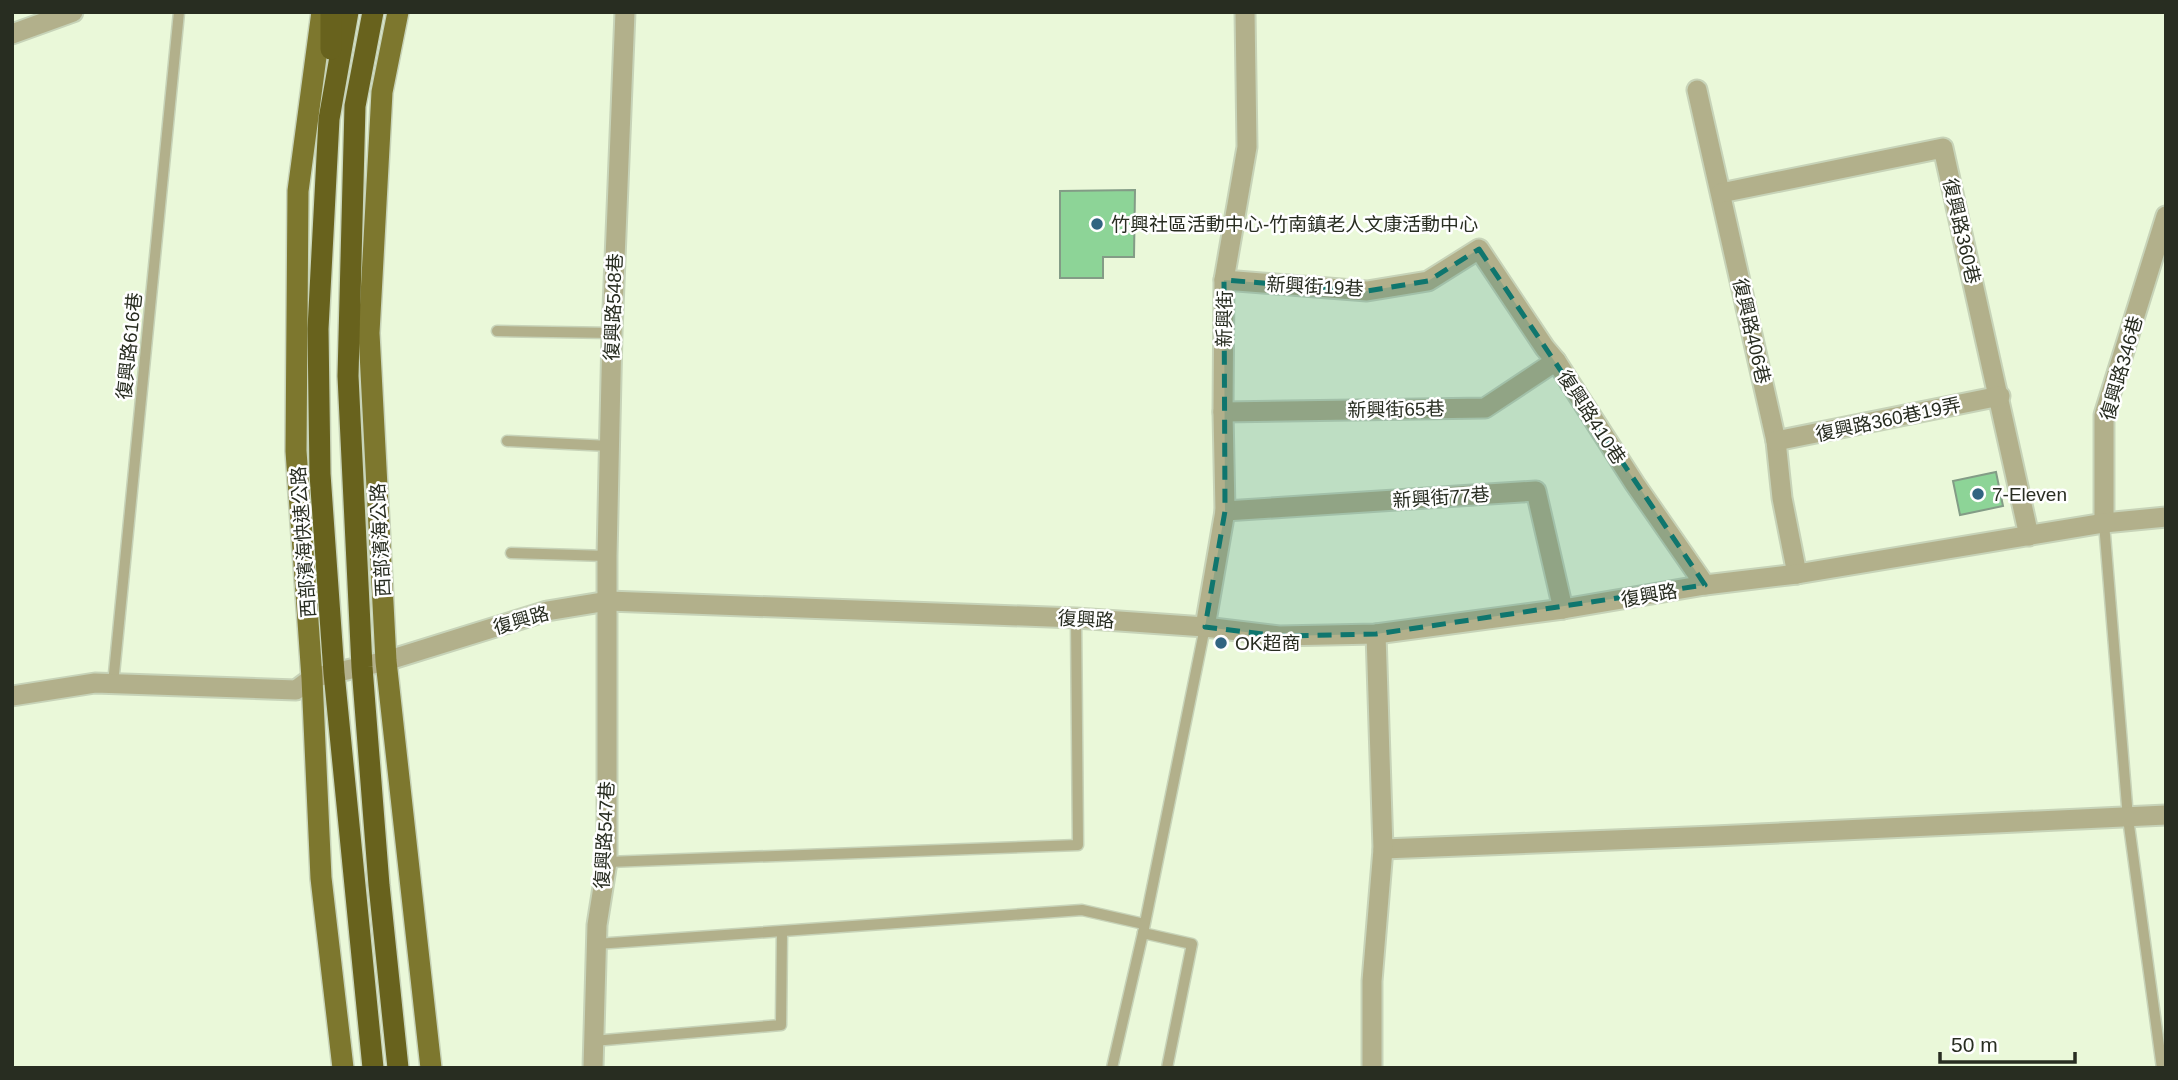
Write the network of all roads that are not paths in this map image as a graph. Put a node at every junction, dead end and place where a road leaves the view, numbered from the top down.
1 (73, 12) edge
2 (179, 12) edge
3 (322, 12) edge
4 (331, 12) edge
5 (348, 12) edge
6 (373, 12) edge
7 (385, 12) edge
8 (398, 12) edge
9 (625, 12) edge
10 (1245, 12) edge
11 (12, 34) edge
12 (1697, 90) dead end
13 (355, 106) junction
14 (329, 119) junction
15 (1721, 193) junction
16 (2166, 216) edge
17 (1479, 249) joint
18 (1224, 281) junction
19 (497, 331) dead end
20 (612, 333) junction
21 (1556, 361) junction
22 (2000, 396) junction
23 (1223, 412) junction
24 (507, 441) dead end
25 (1776, 441) junction
26 (610, 446) junction
27 (1225, 511) junction
28 (2166, 517) edge
29 (2104, 523) junction
30 (2029, 536) junction
31 (511, 553) dead end
32 (607, 556) junction
33 (1797, 574) junction
34 (1705, 585) junction
35 (608, 601) junction
36 (1563, 609) junction
37 (1076, 618) junction
38 (1205, 627) junction
39 (1376, 634) junction
40 (386, 662) junction
41 (362, 667) junction
42 (334, 673) junction
43 (312, 678) junction
44 (113, 684) junction
45 (12, 696) edge
46 (2166, 815) edge
47 (2129, 818) junction
48 (1382, 849) junction
49 (607, 862) junction
50 (1144, 929) junction
51 (782, 932) junction
52 (596, 944) junction
53 (593, 1041) junction
54 (342, 1068) edge
55 (373, 1068) edge
56 (398, 1068) edge
57 (431, 1068) edge
58 (593, 1068) edge
59 (1112, 1068) edge
60 (1167, 1068) edge
61 (1372, 1068) edge
62 (2162, 1068) edge

1 - 11 street
2 - 44 lane, 復興路616巷
3 - 43 main road
4 - 14 highway
5 - 14 highway, 西部濱海快速公路
6 - 13 highway
7 - 13 highway
8 - 40 main road, 西部濱海公路
9 - 20 street, 復興路548巷
10 - 18 street, 新興街
12 - 15 street, 復興路406巷
13 - 41 highway
14 - 42 highway, 西部濱海快速公路
15 - 22 street, 復興路360巷
15 - 25 street, 復興路406巷
16 - 29 street, 復興路346巷
17 - 18 street, 新興街19巷
17 - 21 street, 復興路410巷
18 - 23 street, 新興街
19 - 20 lane
20 - 26 street, 復興路548巷
21 - 23 street, 新興街65巷
21 - 34 street, 復興路410巷
22 - 25 street, 復興路360巷19弄
22 - 30 street, 復興路360巷
23 - 27 street, 新興街
24 - 26 lane
25 - 33 street, 復興路406巷
26 - 32 street, 復興路548巷
27 - 36 street, 新興街77巷
27 - 38 street, 新興街
28 - 29 street, 復興路
29 - 30 street, 復興路
29 - 47 lane
30 - 33 street, 復興路
31 - 32 lane
32 - 35 street, 復興路548巷
33 - 34 street, 復興路
34 - 36 street, 復興路
35 - 37 street, 復興路
35 - 40 street, 復興路
35 - 49 street, 復興路547巷
36 - 39 street, 復興路
37 - 38 street, 復興路
37 - 49 lane
38 - 39 street, 復興路
38 - 50 lane
39 - 48 street
40 - 41 street, 復興路
40 - 57 main road, 西部濱海公路
41 - 42 street, 復興路
41 - 56 highway
42 - 43 street, 復興路
42 - 55 highway, 西部濱海快速公路
43 - 44 street, 復興路
43 - 54 main road
44 - 45 street, 復興路
46 - 47 street
47 - 48 street
47 - 62 lane
48 - 61 street
49 - 52 street, 復興路547巷
50 - 51 lane
50 - 59 lane
50 - 60 lane
51 - 52 lane
51 - 53 lane
52 - 53 street, 復興路547巷
53 - 58 street, 復興路547巷

